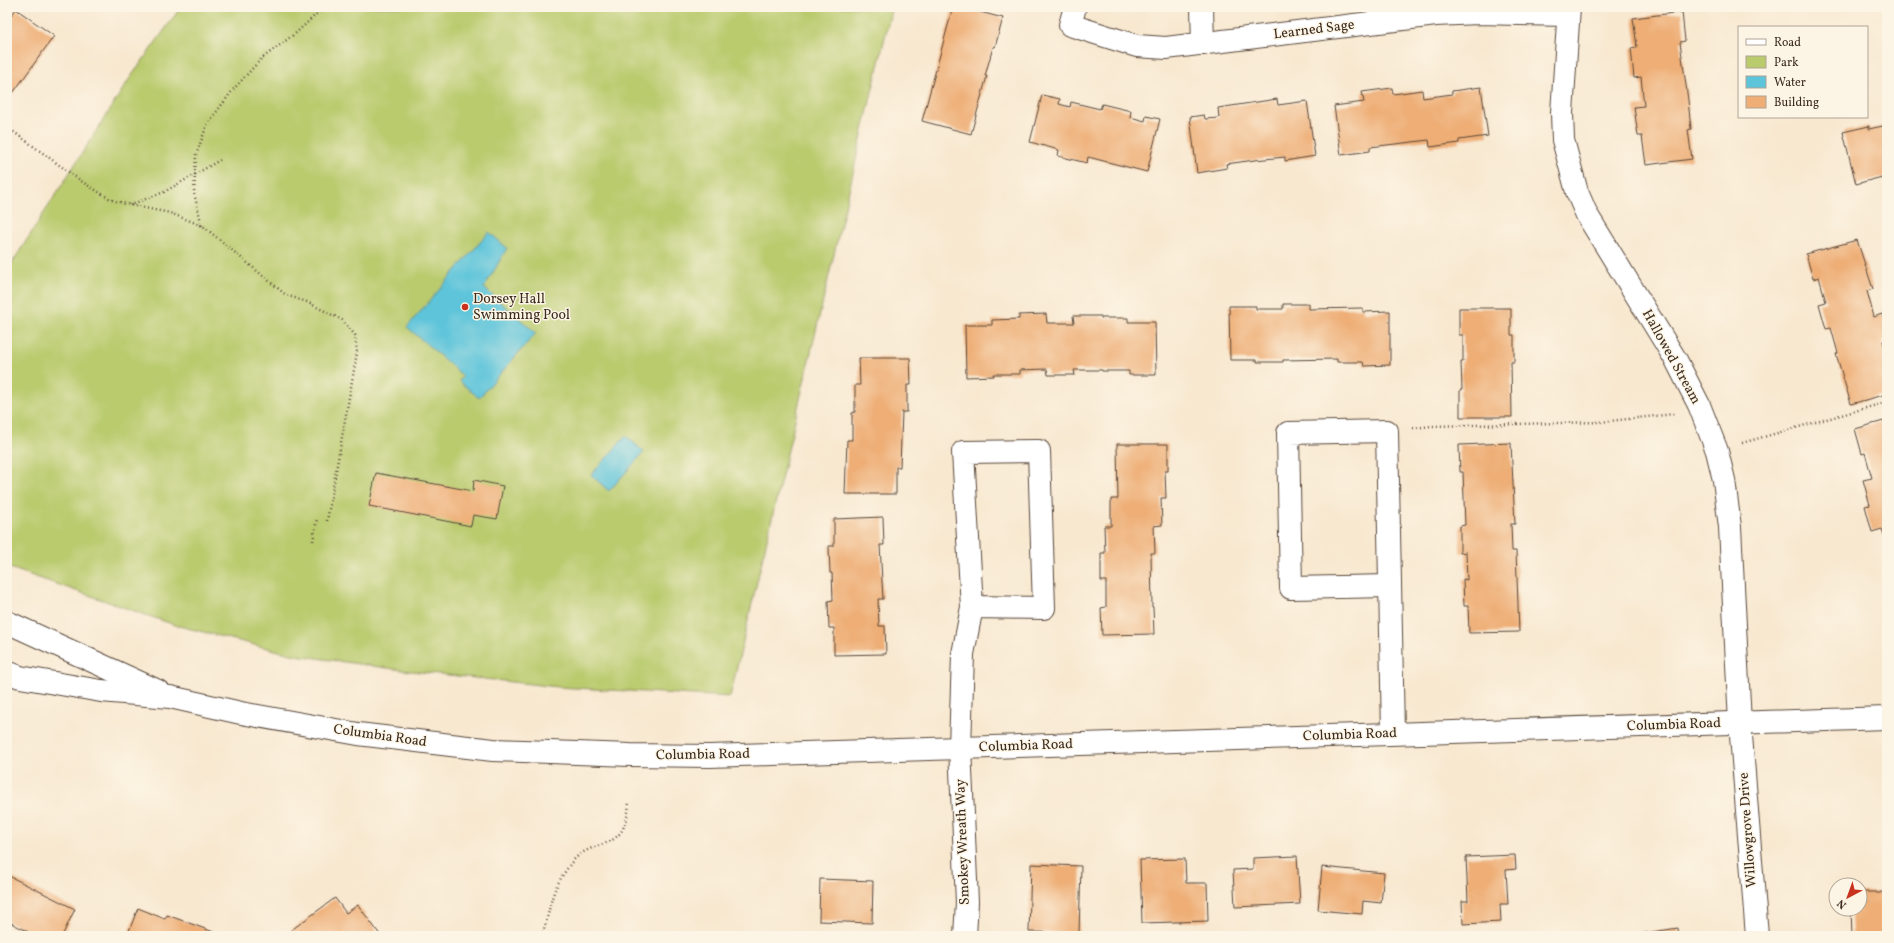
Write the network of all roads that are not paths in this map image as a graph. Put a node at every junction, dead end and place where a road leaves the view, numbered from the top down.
1 (1075, 7) edge
2 (1202, 7) edge
3 (1569, 11) edge
4 (1204, 44) junction
5 (1390, 586) junction
6 (972, 607) junction
7 (7, 622) edge
8 (11, 675) edge
9 (170, 697) junction
10 (1887, 718) edge
11 (1740, 723) junction
12 (1393, 733) junction
13 (960, 748) junction
14 (965, 936) edge
15 (1757, 936) edge

1 - 4 street, Learned Sage
2 - 4 street
3 - 4 street, Learned Sage
3 - 11 street, Hallowed Stream
5 - 5 street
5 - 12 street
6 - 6 street, Smokey Wreath Way
6 - 13 street, Smokey Wreath Way
7 - 9 street, Columbia Road
8 - 9 street, Columbia Road
9 - 13 street, Columbia Road
10 - 11 street, Columbia Road
11 - 12 street, Columbia Road
11 - 15 street, Willowgrove Drive
12 - 13 street, Columbia Road
13 - 14 street, Smokey Wreath Way

